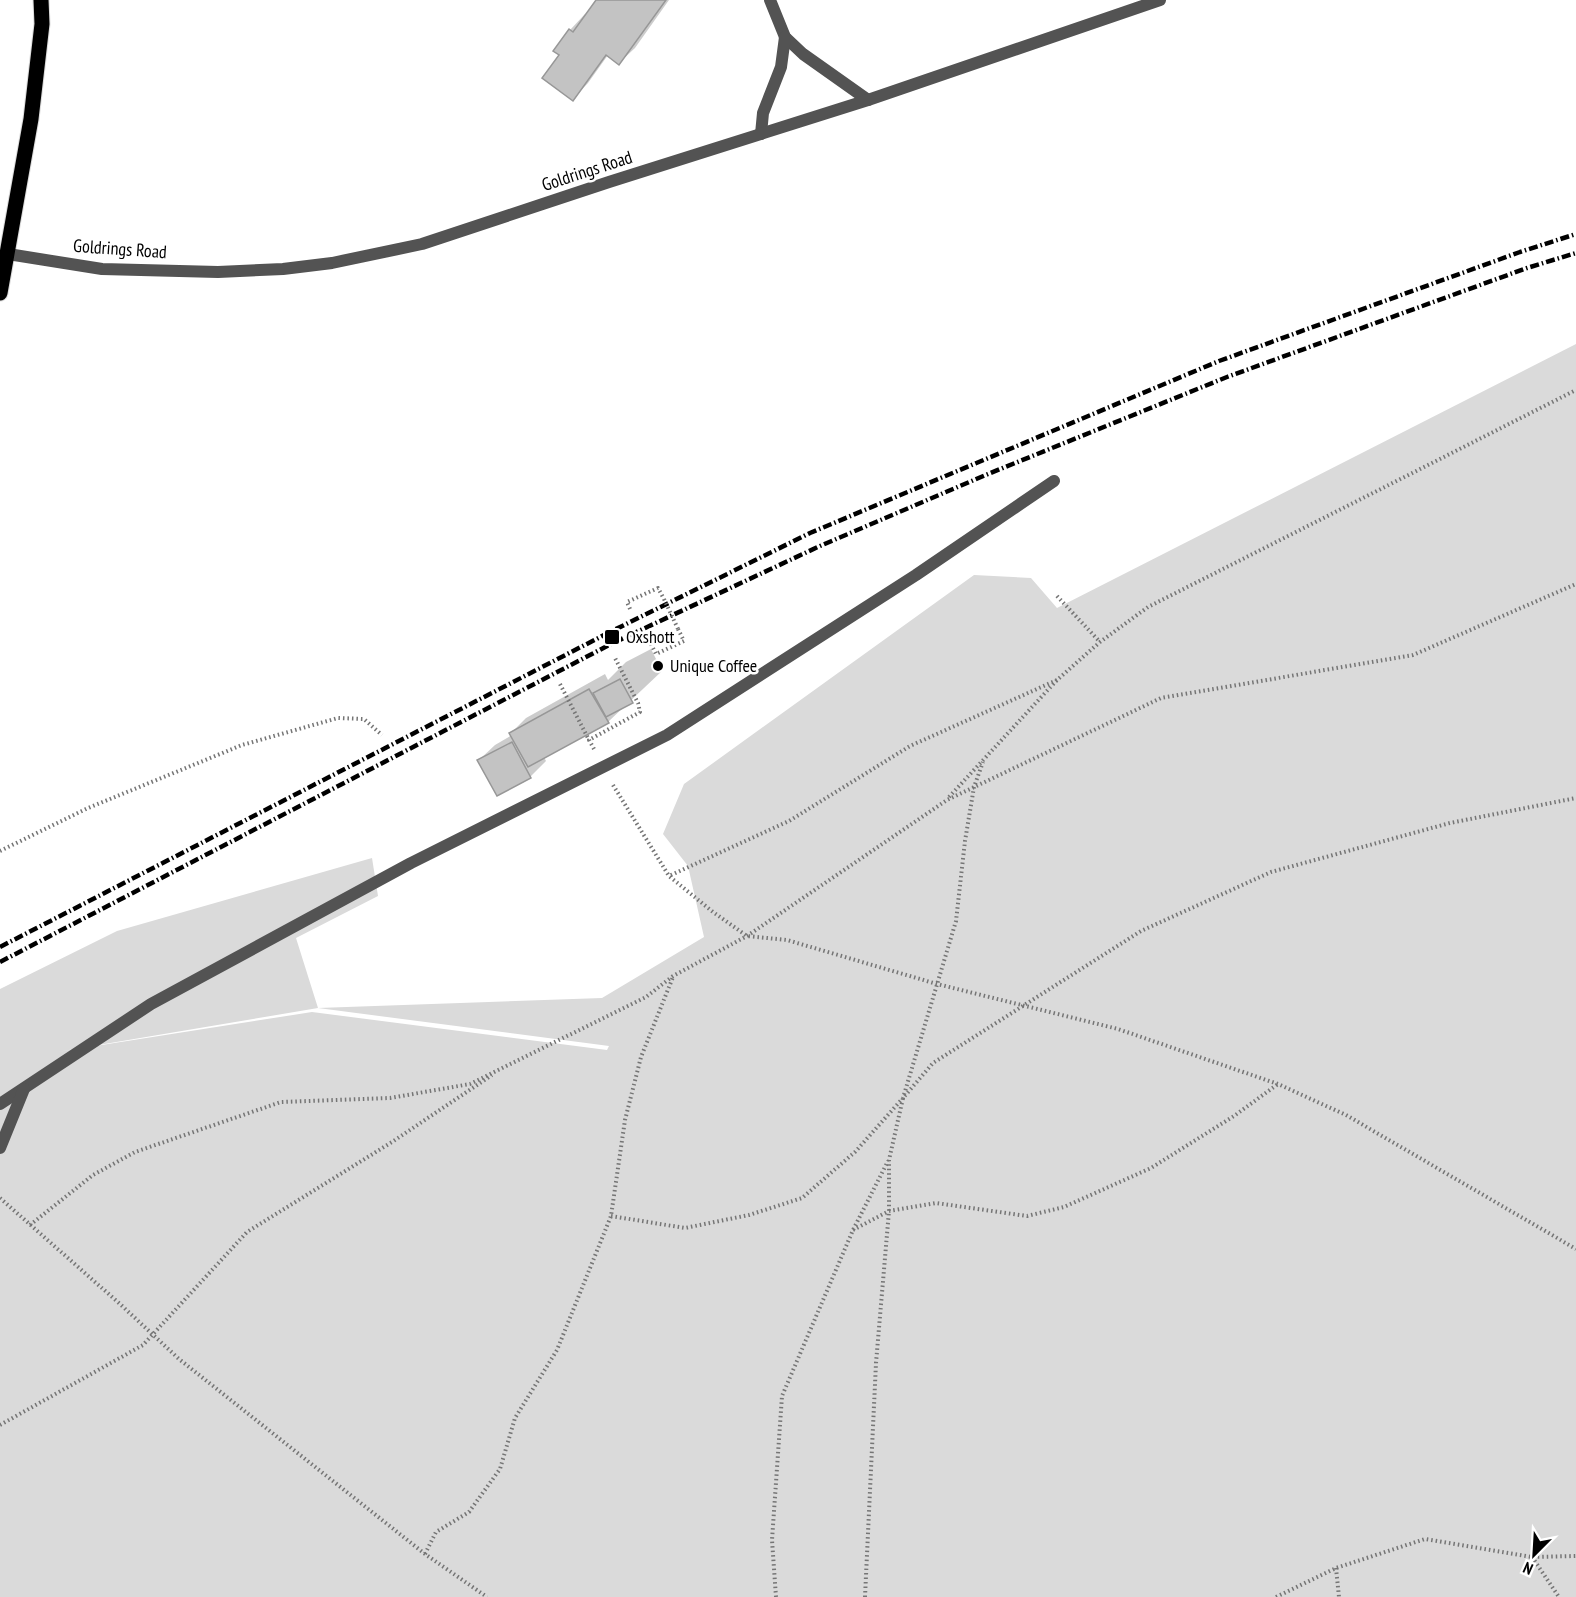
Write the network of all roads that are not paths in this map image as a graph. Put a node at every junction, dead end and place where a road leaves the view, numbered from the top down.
1 (41, 0) edge
2 (770, 0) edge
3 (1160, 0) edge
4 (785, 37) junction
5 (868, 100) junction
6 (761, 134) junction
7 (8, 254) junction
8 (0, 293) edge
9 (1054, 481) dead end
10 (24, 1089) junction
11 (0, 1104) edge
12 (0, 1148) edge

1 - 7 main road
2 - 4 street
3 - 5 street, Goldrings Road
4 - 5 street
4 - 6 street
5 - 6 street, Goldrings Road
6 - 7 street, Goldrings Road
7 - 8 main road
9 - 10 street
10 - 11 street
10 - 12 street

